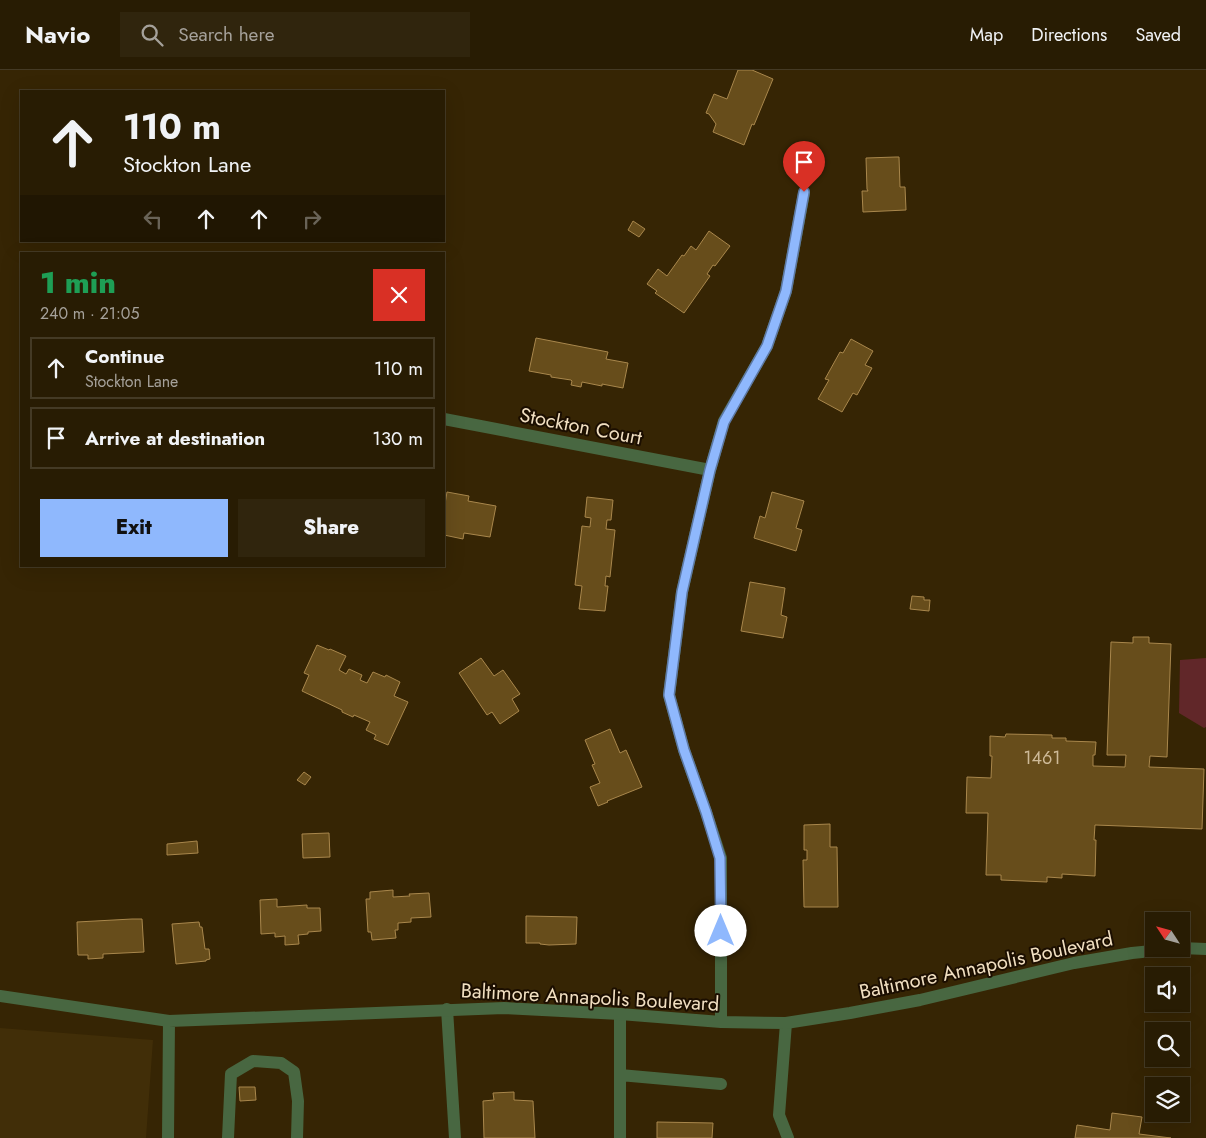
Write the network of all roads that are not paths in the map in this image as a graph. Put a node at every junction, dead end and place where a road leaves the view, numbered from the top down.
1 (804, 192) dead end
2 (445, 419) edge
3 (710, 470) junction
4 (1190, 948) edge
5 (1206, 949) edge
6 (1145, 952) edge
7 (0, 996) edge
8 (447, 1010) junction
9 (620, 1014) junction
10 (169, 1020) junction
11 (721, 1022) junction
12 (786, 1023) junction
13 (620, 1076) junction
14 (721, 1084) dead end
15 (168, 1138) edge
16 (228, 1138) edge
17 (297, 1138) edge
18 (455, 1138) edge
19 (620, 1138) edge
20 (788, 1138) edge

1 - 3 street
2 - 3 street, Stockton Court
3 - 11 street
4 - 5 street
6 - 12 street, Baltimore Annapolis Boulevard
7 - 10 street, Baltimore Annapolis Boulevard
8 - 9 street, Baltimore Annapolis Boulevard
8 - 10 street, Baltimore Annapolis Boulevard
8 - 18 street
9 - 11 street, Baltimore Annapolis Boulevard
9 - 13 street
10 - 15 street
11 - 12 street, Baltimore Annapolis Boulevard
12 - 20 street
13 - 14 street
13 - 19 street
16 - 17 street

